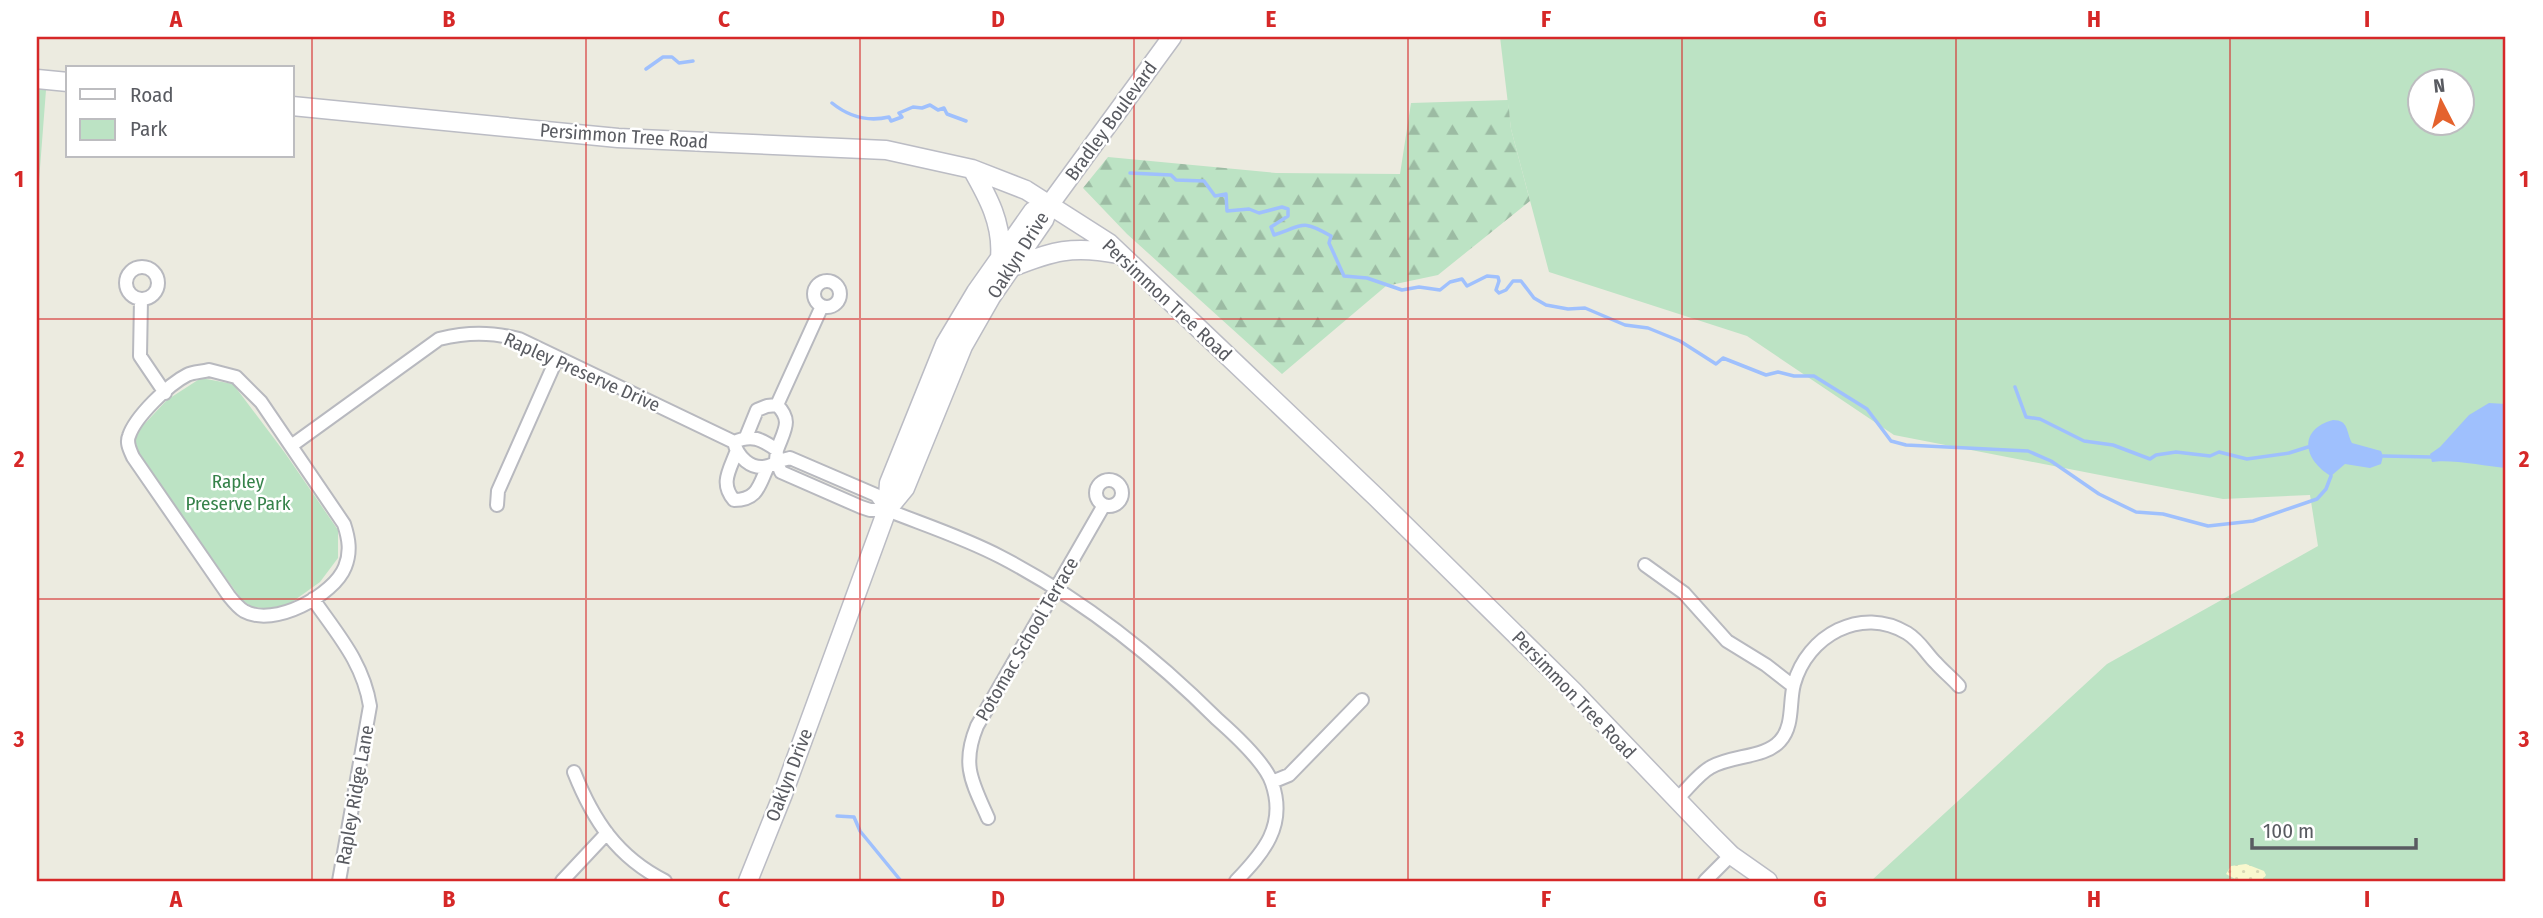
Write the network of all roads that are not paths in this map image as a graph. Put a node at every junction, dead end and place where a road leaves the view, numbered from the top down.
1 (1172, 37) edge
2 (37, 79) edge
3 (66, 82) edge
4 (294, 106) edge
5 (972, 169) junction
6 (1050, 204) junction
7 (1120, 254) junction
8 (1005, 263) junction
9 (141, 299) dead end
10 (822, 306) dead end
11 (557, 358) junction
12 (165, 393) junction
13 (777, 405) junction
14 (739, 444) junction
15 (291, 446) junction
16 (774, 459) junction
17 (497, 505) dead end
18 (1104, 505) dead end
19 (887, 510) junction
20 (1645, 565) dead end
21 (1056, 588) junction
22 (313, 598) junction
23 (1793, 685) junction
24 (1959, 686) dead end
25 (1362, 700) dead end
26 (574, 772) dead end
27 (1272, 782) junction
28 (1676, 800) junction
29 (988, 818) dead end
30 (607, 833) junction
31 (1731, 855) junction
32 (339, 881) edge
33 (562, 881) edge
34 (665, 881) edge
35 (748, 881) edge
36 (1236, 881) edge
37 (1705, 881) edge
38 (1768, 881) edge

1 - 6 main road, Bradley Boulevard
2 - 3 main road
4 - 5 main road, Persimmon Tree Road
5 - 6 main road, Persimmon Tree Road
5 - 8 main road
6 - 7 main road, Persimmon Tree Road
6 - 8 main road, Oaklyn Drive
7 - 8 main road
7 - 28 main road, Persimmon Tree Road
8 - 19 main road, Oaklyn Drive
9 - 12 street
10 - 13 street
11 - 14 street, Rapley Preserve Drive
11 - 15 street, Rapley Preserve Drive
11 - 17 street
12 - 15 street
12 - 22 street
13 - 14 street
13 - 16 street
14 - 16 street, Rapley Preserve Drive
14 - 16 street, Rapley Preserve Drive
14 - 16 street
15 - 22 street
16 - 19 street, Rapley Preserve Drive
18 - 21 street, Potomac School Terrace
19 - 21 street, Rapley Preserve Drive
19 - 35 main road, Oaklyn Drive
20 - 23 street
21 - 27 street, Rapley Preserve Drive
21 - 29 street, Potomac School Terrace
22 - 32 street, Rapley Ridge Lane
23 - 24 street
23 - 28 street
25 - 27 street
26 - 30 street
27 - 36 street
28 - 31 main road, Persimmon Tree Road
30 - 33 street
30 - 34 street
31 - 37 street
31 - 38 main road, Persimmon Tree Road

